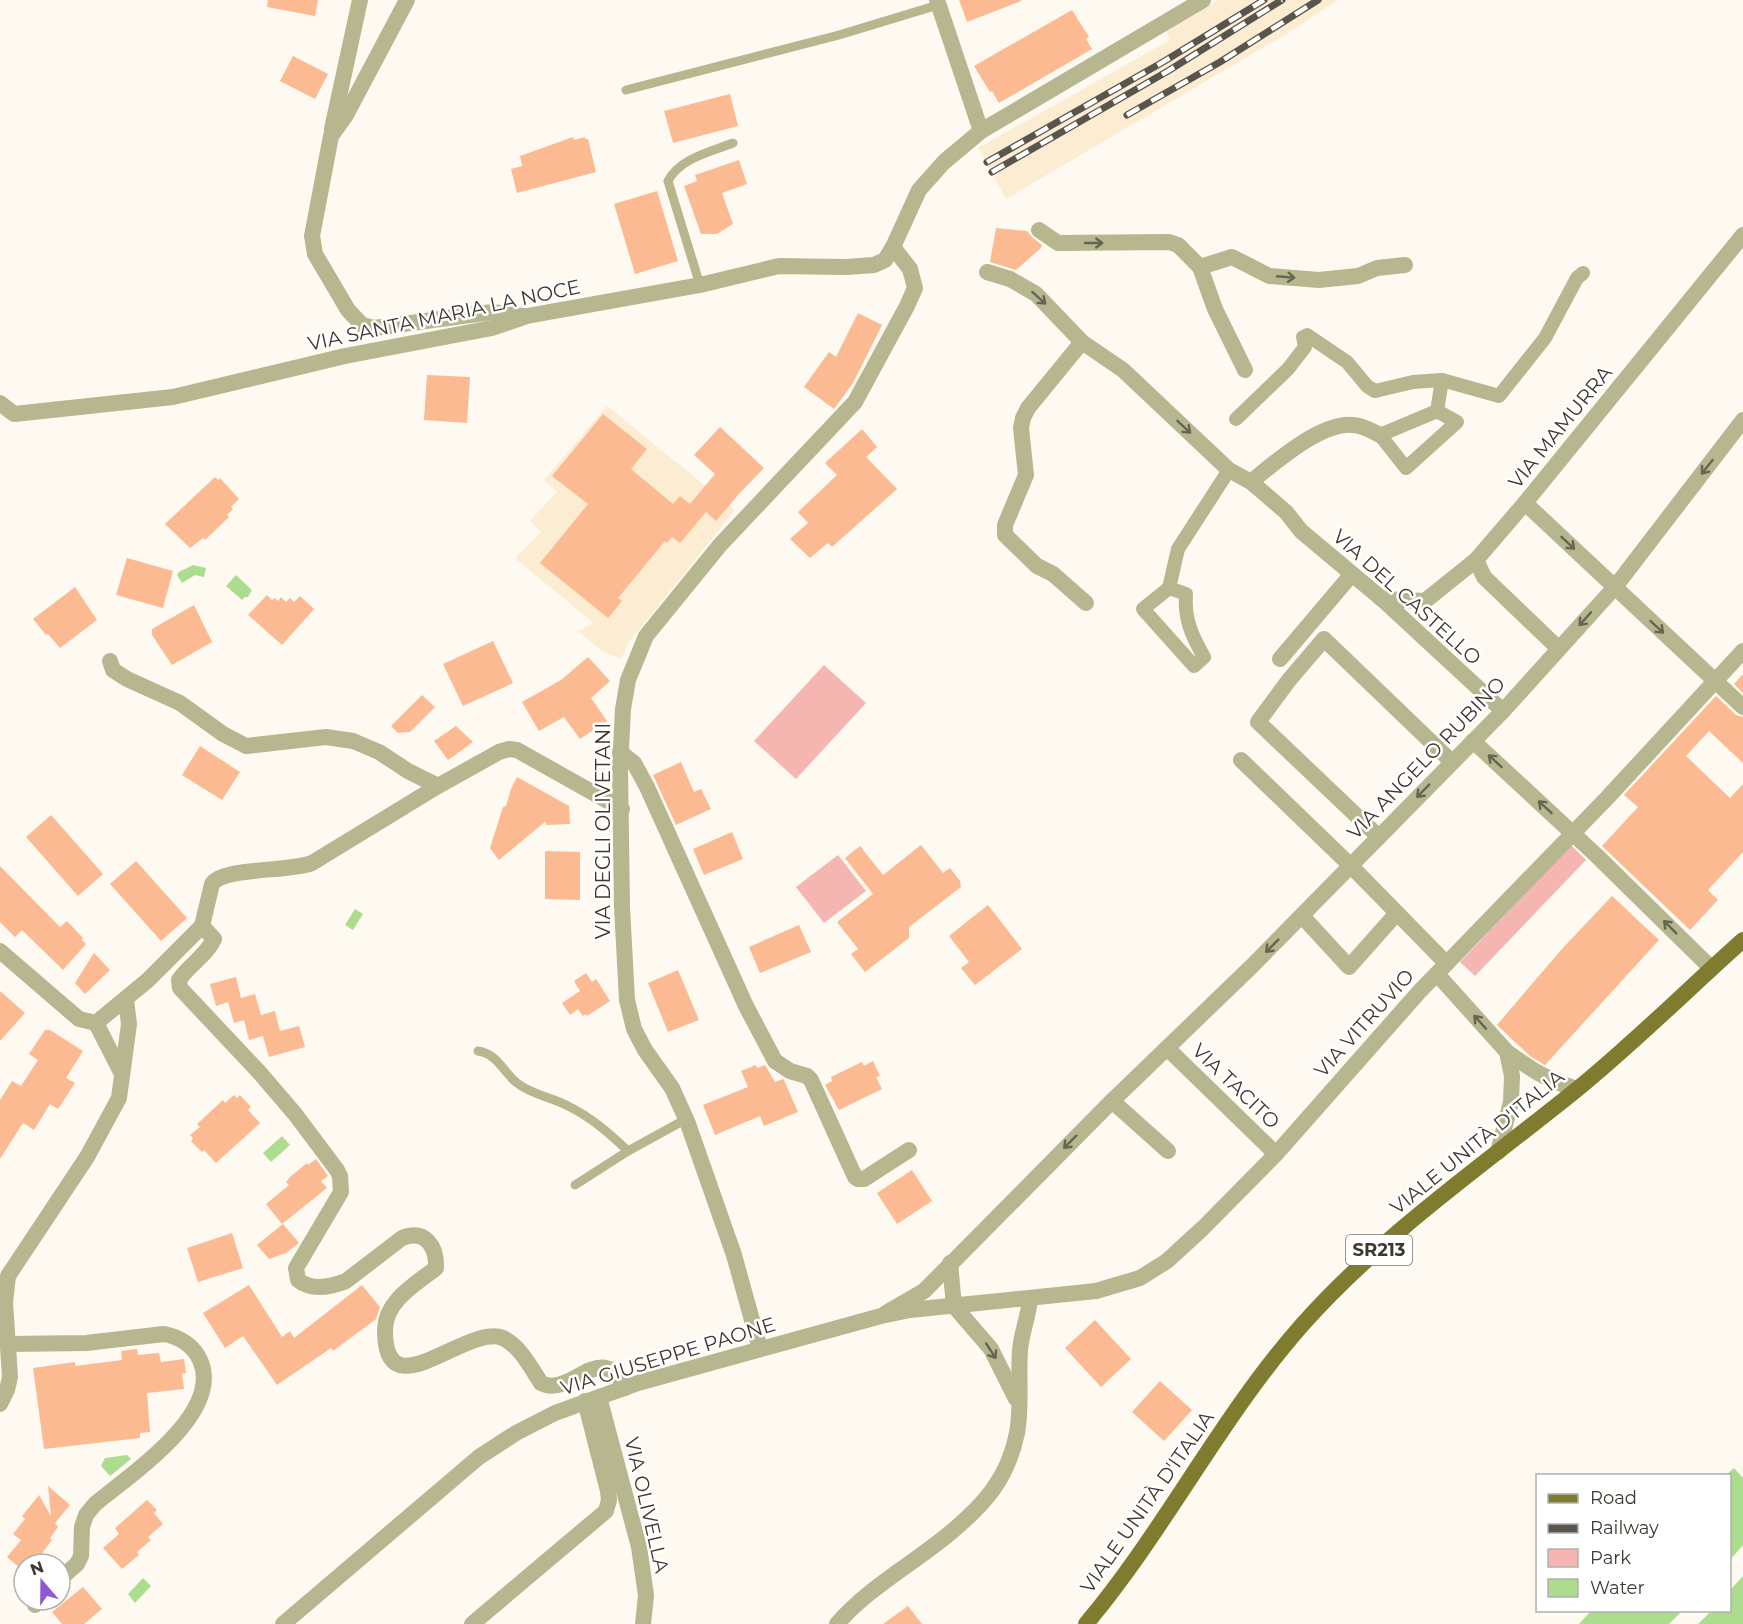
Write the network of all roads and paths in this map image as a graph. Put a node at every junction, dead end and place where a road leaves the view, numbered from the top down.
1 (360, 0) edge
2 (407, 0) edge
3 (1203, 0) edge
4 (938, 3) edge
5 (626, 90) dead end
6 (981, 131) junction
7 (331, 136) junction
8 (734, 143) dead end
9 (1039, 230) dead end
10 (1743, 235) edge
11 (893, 247) junction
12 (1405, 266) dead end
13 (1200, 267) junction
14 (987, 272) dead end
15 (1583, 273) dead end
16 (700, 285) junction
17 (526, 316) junction
18 (1082, 342) junction
19 (1245, 370) dead end
20 (1442, 380) junction
21 (0, 403) edge
22 (1437, 411) junction
23 (1236, 419) dead end
24 (1743, 420) edge
25 (1380, 435) junction
26 (1229, 470) junction
27 (1251, 482) junction
28 (1525, 503) junction
29 (1476, 560) junction
30 (1352, 574) junction
31 (1615, 587) junction
32 (1169, 588) junction
33 (1382, 599) junction
34 (1086, 603) dead end
35 (1558, 648) junction
36 (1743, 651) edge
37 (1280, 659) dead end
38 (110, 661) dead end
39 (1715, 681) junction
40 (1743, 707) edge
41 (1503, 711) junction
42 (1473, 741) junction
43 (620, 752) junction
44 (1241, 760) dead end
45 (1452, 762) junction
46 (438, 786) junction
47 (622, 809) junction
48 (1573, 833) junction
49 (1379, 837) junction
50 (1351, 866) junction
51 (1397, 913) junction
52 (1302, 916) junction
53 (202, 926) junction
54 (1743, 940) edge
55 (0, 951) edge
56 (1442, 969) junction
57 (1711, 969) junction
58 (126, 1000) junction
59 (96, 1023) junction
60 (1167, 1048) junction
61 (478, 1051) dead end
62 (1507, 1052) junction
63 (122, 1074) junction
64 (1577, 1089) junction
65 (1112, 1101) junction
66 (687, 1121) junction
67 (909, 1150) dead end
68 (628, 1151) junction
69 (1168, 1151) dead end
70 (1498, 1152) junction
71 (1276, 1154) junction
72 (575, 1185) dead end
73 (950, 1263) junction
74 (4, 1274) edge
75 (1030, 1298) junction
76 (954, 1306) junction
77 (881, 1316) junction
78 (8, 1344) junction
79 (760, 1349) junction
80 (625, 1388) junction
81 (592, 1399) junction
82 (1018, 1403) junction
83 (0, 1404) edge
84 (72, 1568) edge
85 (283, 1624) edge
86 (472, 1624) edge
87 (643, 1624) edge
88 (837, 1624) edge
89 (1086, 1624) edge

1 - 7 street
2 - 7 street
3 - 6 street
4 - 5 lane
4 - 6 street
6 - 11 street
7 - 17 street
8 - 16 lane
9 -> 13 street
10 - 28 street, VIA MAMURRA
11 - 16 street, VIA SANTA MARIA LA NOCE
11 - 43 street, VIA DEGLI OLIVETANI
13 -> 12 street
13 - 19 street
14 -> 18 street, VIA DEL CASTELLO
15 - 20 street
16 - 17 street, VIA SANTA MARIA LA NOCE
17 - 21 street, VIA SANTA MARIA LA NOCE
18 -> 26 street, VIA DEL CASTELLO
18 - 34 street
20 - 22 street
20 - 23 street
22 - 25 street
22 - 25 street
24 -> 31 street, VIA ANGELO RUBINO
25 - 27 street
26 - 27 street, VIA DEL CASTELLO
26 - 32 street
27 - 30 street, VIA DEL CASTELLO
28 - 29 street, VIA MAMURRA
28 -> 31 street
29 - 33 street, VIA MAMURRA
29 - 35 street
30 - 33 street, VIA DEL CASTELLO
30 - 37 street
31 -> 35 street, VIA ANGELO RUBINO
31 -> 39 street
32 - 32 street
33 - 41 street, VIA DEL CASTELLO
35 - 41 street, VIA ANGELO RUBINO
36 - 39 street, VIA VITRUVIO
38 - 46 street
39 - 40 street
39 - 48 street, VIA VITRUVIO
41 - 42 street, VIA ANGELO RUBINO
42 - 45 street, VIA ANGELO RUBINO
48 -> 42 street
43 - 47 street, VIA DEGLI OLIVETANI
43 - 67 street
44 - 50 street
45 -> 49 street, VIA ANGELO RUBINO
45 - 49 street
46 - 47 street
46 - 53 street
47 - 66 street, VIA DEGLI OLIVETANI
48 - 56 street, VIA VITRUVIO
57 -> 48 street
49 - 50 street, VIA ANGELO RUBINO
50 - 51 street
50 - 52 street, VIA ANGELO RUBINO
51 - 52 street
51 - 56 street
52 -> 60 street, VIA ANGELO RUBINO
53 - 58 street
53 - 80 street
54 - 57 main road, VIALE UNITÀ D'ITALIA / SR213
55 - 59 street
62 -> 56 street
56 - 71 street, VIA VITRUVIO
57 - 64 main road, VIALE UNITÀ D'ITALIA / SR213
58 - 59 street
58 - 63 street
59 - 63 street
60 - 65 street, VIA ANGELO RUBINO
60 - 71 street, VIA TACITO
61 - 68 lane
62 - 64 street
62 - 70 street
63 - 74 street
64 - 70 main road, VIALE UNITÀ D'ITALIA / SR213
65 - 69 street
65 -> 73 street, VIA ANGELO RUBINO
66 - 68 lane
66 - 79 street, VIA DEGLI OLIVETANI
68 - 72 lane
70 - 89 main road, VIALE UNITÀ D'ITALIA / SR213
71 - 75 street, VIA VITRUVIO
73 - 76 street
73 - 77 street, VIA ANGELO RUBINO
74 - 78 street
75 - 76 street, VIA VITRUVIO
75 - 82 street
76 - 77 street, VIA GIUSEPPE PAONE
76 -> 82 street
77 - 79 street, VIA GIUSEPPE PAONE
78 - 83 street
78 - 84 street
79 - 80 street, VIA GIUSEPPE PAONE
80 - 81 street, VIA GIUSEPPE PAONE
81 - 85 street, VIA GIUSEPPE PAONE
81 - 86 street
81 - 87 street, VIA OLIVELLA
82 - 88 street

